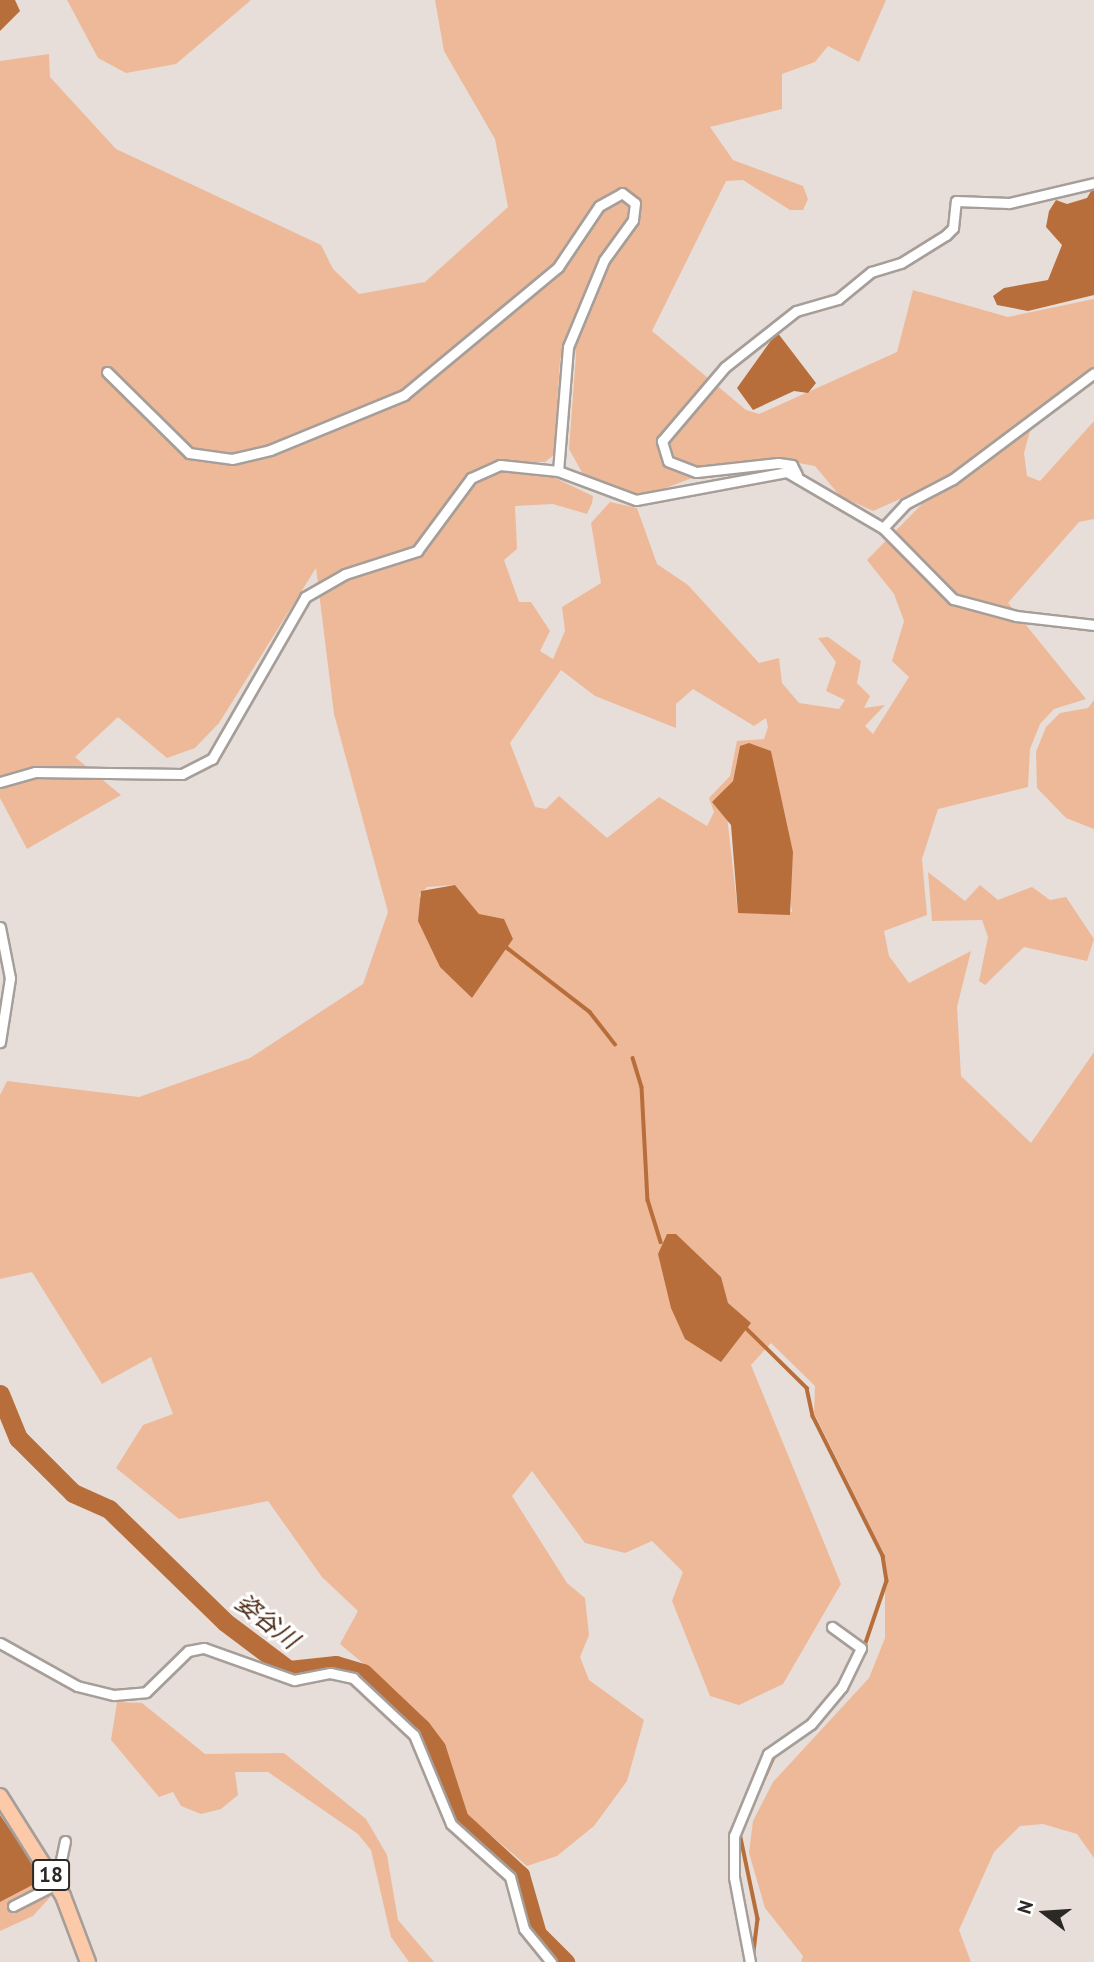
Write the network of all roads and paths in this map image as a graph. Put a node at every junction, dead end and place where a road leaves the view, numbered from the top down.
1 (1094, 183) edge
2 (107, 372) dead end
3 (1094, 373) edge
4 (558, 471) junction
5 (797, 475) junction
6 (883, 528) junction
7 (1094, 625) edge
8 (0, 782) edge
9 (0, 927) edge
10 (0, 1042) edge
11 (832, 1627) dead end
12 (0, 1643) edge
13 (0, 1796) edge
14 (65, 1841) dead end
15 (56, 1884) junction
16 (13, 1906) dead end
17 (88, 1962) edge
18 (551, 1962) edge
19 (750, 1962) edge

1 - 5 street
2 - 4 street
3 - 6 street
4 - 5 street
4 - 8 street
5 - 6 street
6 - 7 street
9 - 10 street
11 - 19 street
12 - 18 street
13 - 15 main road, 18
14 - 15 street
15 - 16 street
15 - 17 main road, 18

